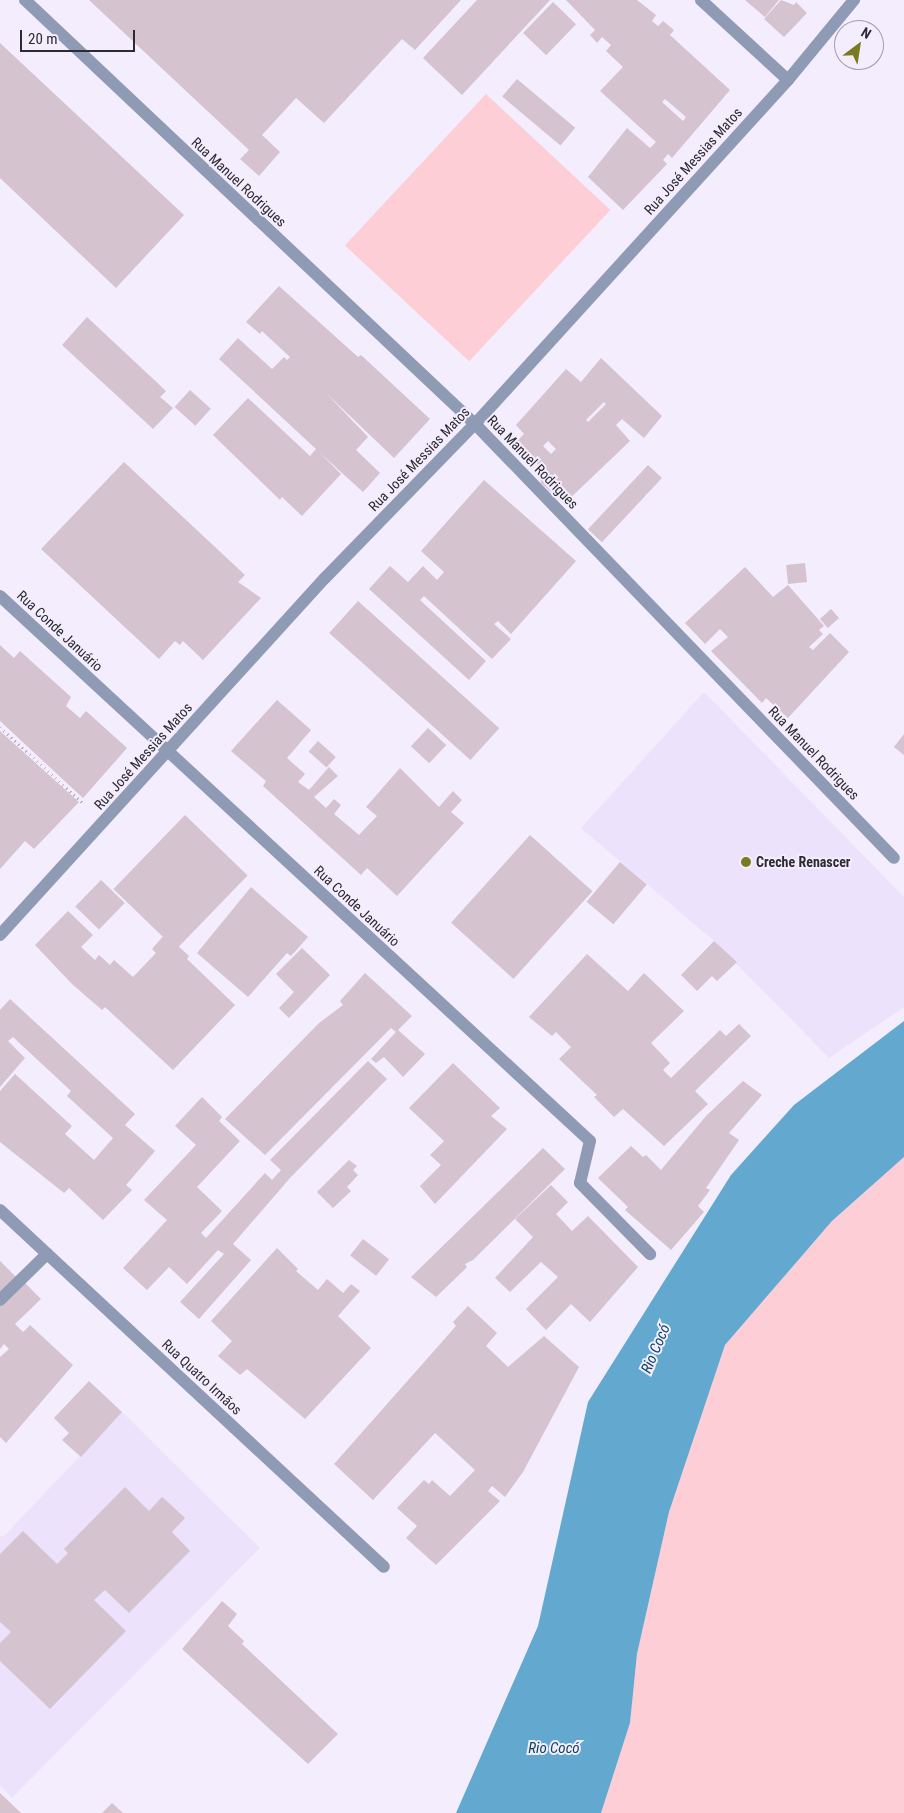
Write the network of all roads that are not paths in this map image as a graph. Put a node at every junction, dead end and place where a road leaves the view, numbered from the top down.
1 (25, 0) edge
2 (701, 0) edge
3 (854, 0) edge
4 (788, 80) junction
5 (475, 424) junction
6 (0, 596) edge
7 (167, 751) junction
8 (894, 858) dead end
9 (0, 935) edge
10 (0, 1210) edge
11 (47, 1254) junction
12 (650, 1254) dead end
13 (0, 1300) edge
14 (384, 1567) dead end

1 - 5 street, Rua Manuel Rodrigues
2 - 4 street
3 - 4 street, Rua José Messias Matos
4 - 5 street, Rua José Messias Matos
5 - 7 street, Rua José Messias Matos
5 - 8 street, Rua Manuel Rodrigues
6 - 7 street, Rua Conde Januário
7 - 9 street, Rua José Messias Matos
7 - 12 street, Rua Conde Januário
10 - 11 street, Rua Quatro Irmãos
11 - 13 street
11 - 14 street, Rua Quatro Irmãos

